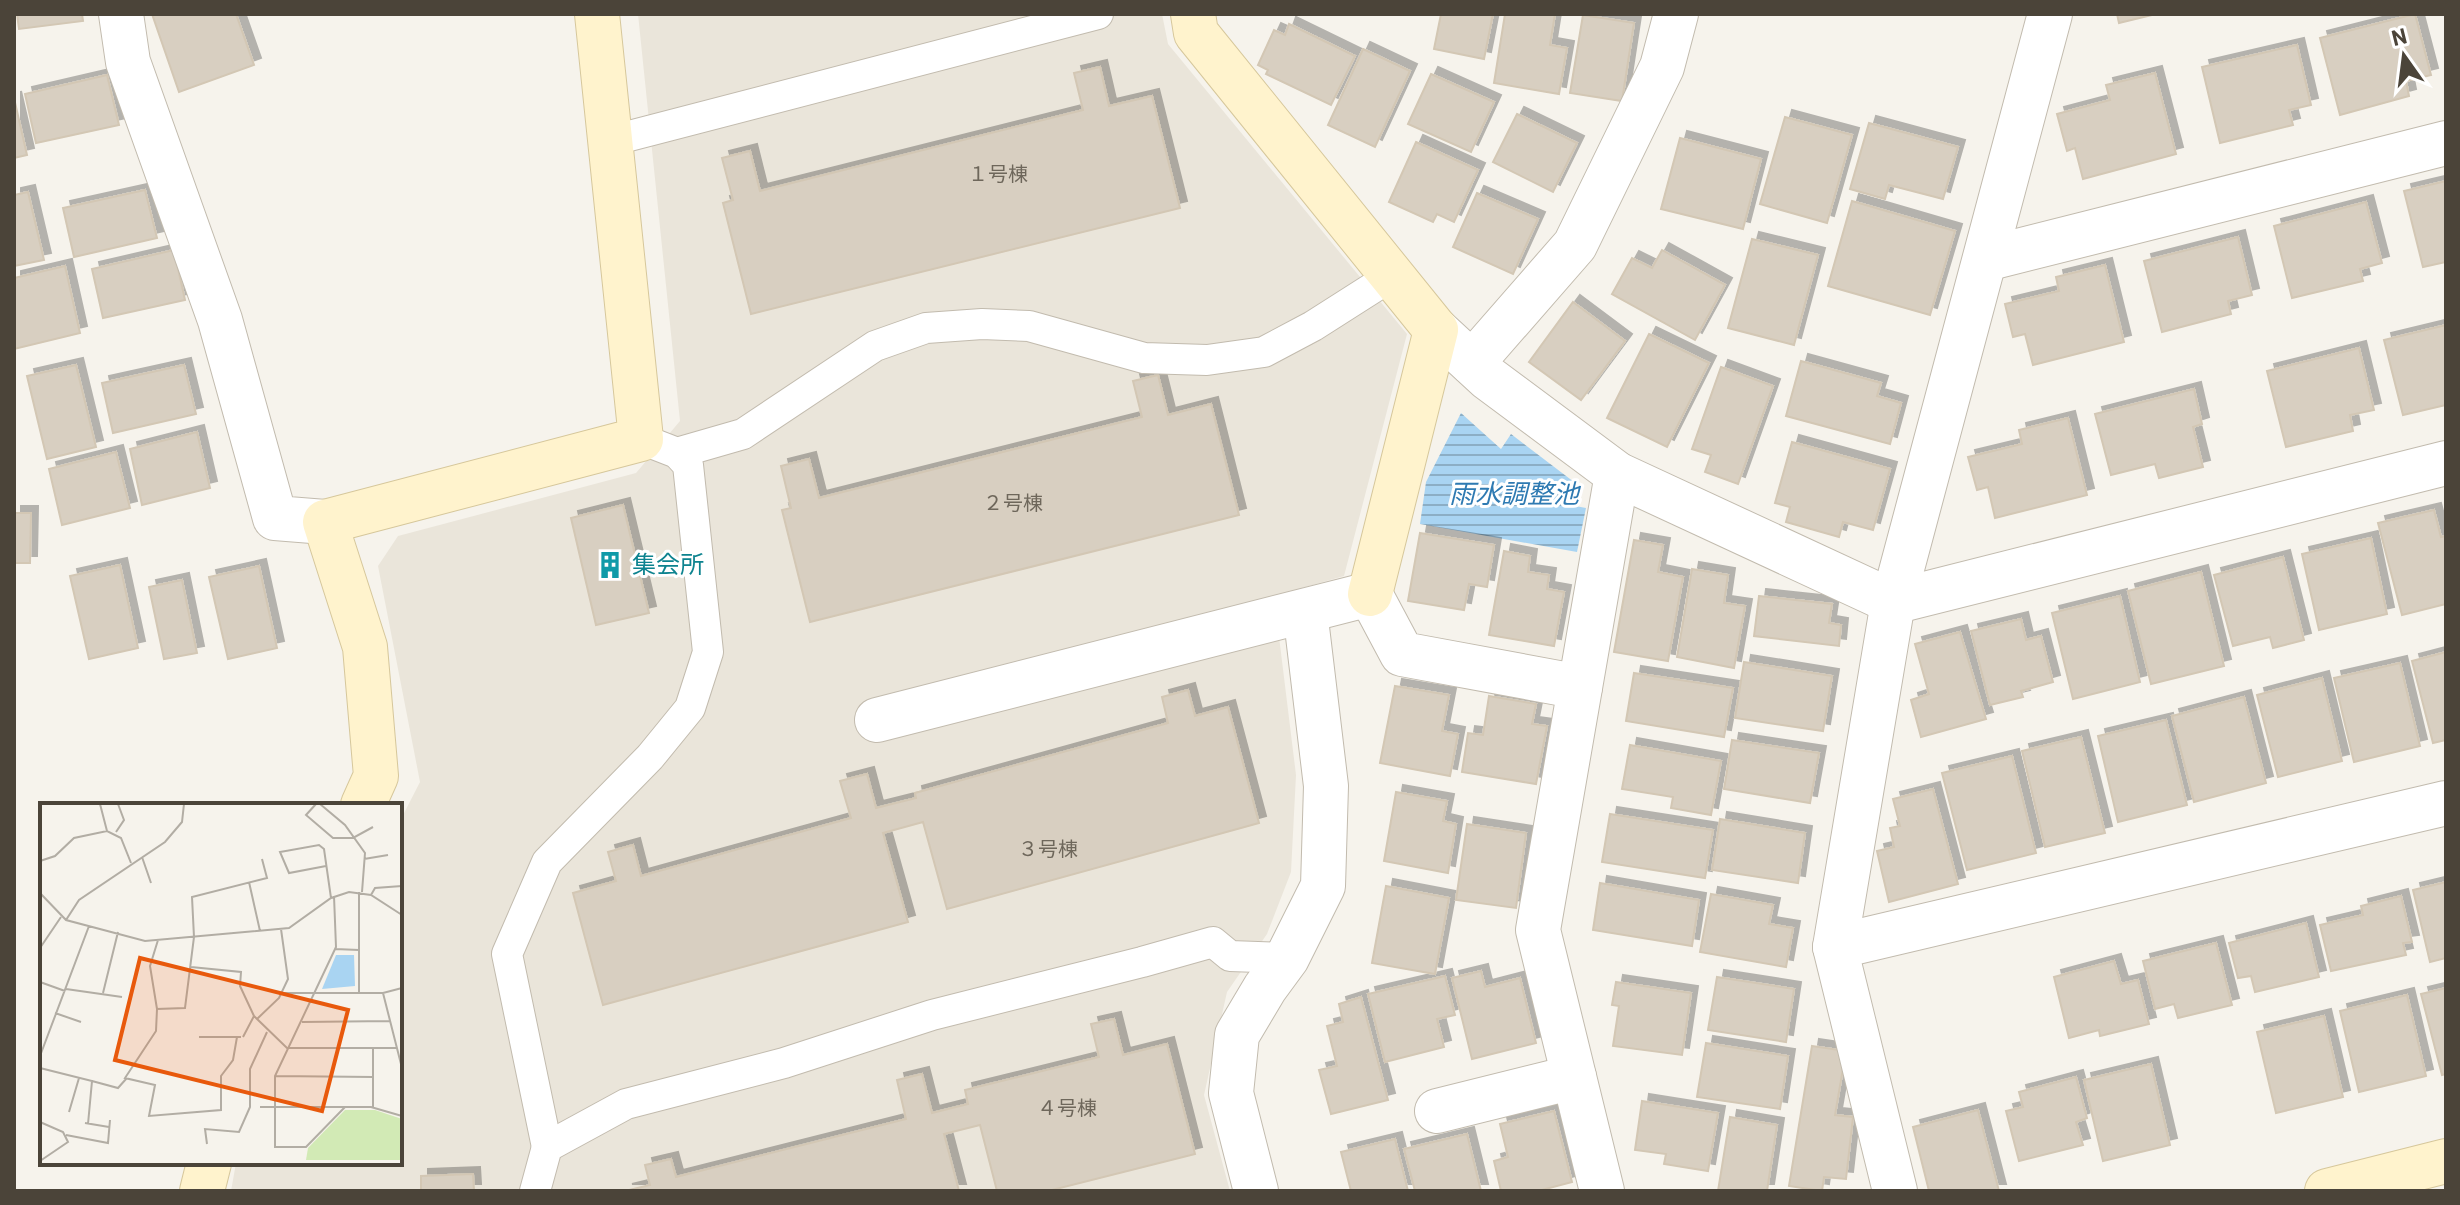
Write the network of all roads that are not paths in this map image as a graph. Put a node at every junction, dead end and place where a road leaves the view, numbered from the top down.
1 (121, 14) edge
2 (597, 14) edge
3 (1098, 14) edge
4 (1193, 14) edge
5 (1676, 14) edge
6 (2050, 14) edge
7 (610, 141) junction
8 (2446, 143) edge
9 (1986, 259) junction
10 (1393, 275) junction
11 (1436, 330) junction
12 (1472, 363) junction
13 (659, 446) junction
14 (2446, 463) edge
15 (1617, 474) junction
16 (325, 522) junction
17 (1370, 594) junction
18 (1893, 602) junction
19 (1305, 611) junction
20 (1580, 687) junction
21 (877, 720) dead end
22 (364, 803) edge
23 (2446, 803) edge
24 (1835, 947) junction
25 (1287, 958) junction
26 (1574, 1077) junction
27 (1437, 1111) dead end
28 (547, 1147) junction
29 (2446, 1161) edge
30 (208, 1165) edge
31 (202, 1191) edge
32 (535, 1191) edge
33 (1256, 1191) edge
34 (1602, 1191) edge
35 (1895, 1191) edge
36 (2327, 1191) edge

1 - 16 street
2 - 7 street
3 - 7 lane
4 - 10 street
5 - 12 street
6 - 9 street
7 - 13 street
8 - 9 street
9 - 18 street
10 - 11 street
10 - 13 lane
11 - 12 street
11 - 17 street
12 - 15 street
13 - 16 street
13 - 28 lane
14 - 18 street
15 - 18 street
15 - 20 street
16 - 22 street
17 - 19 street
17 - 20 street
18 - 24 street
19 - 21 street
19 - 25 street
20 - 26 street
23 - 24 street
24 - 35 street
25 - 28 lane
25 - 33 street
26 - 27 street
26 - 34 street
28 - 32 lane
29 - 36 street
30 - 31 street

